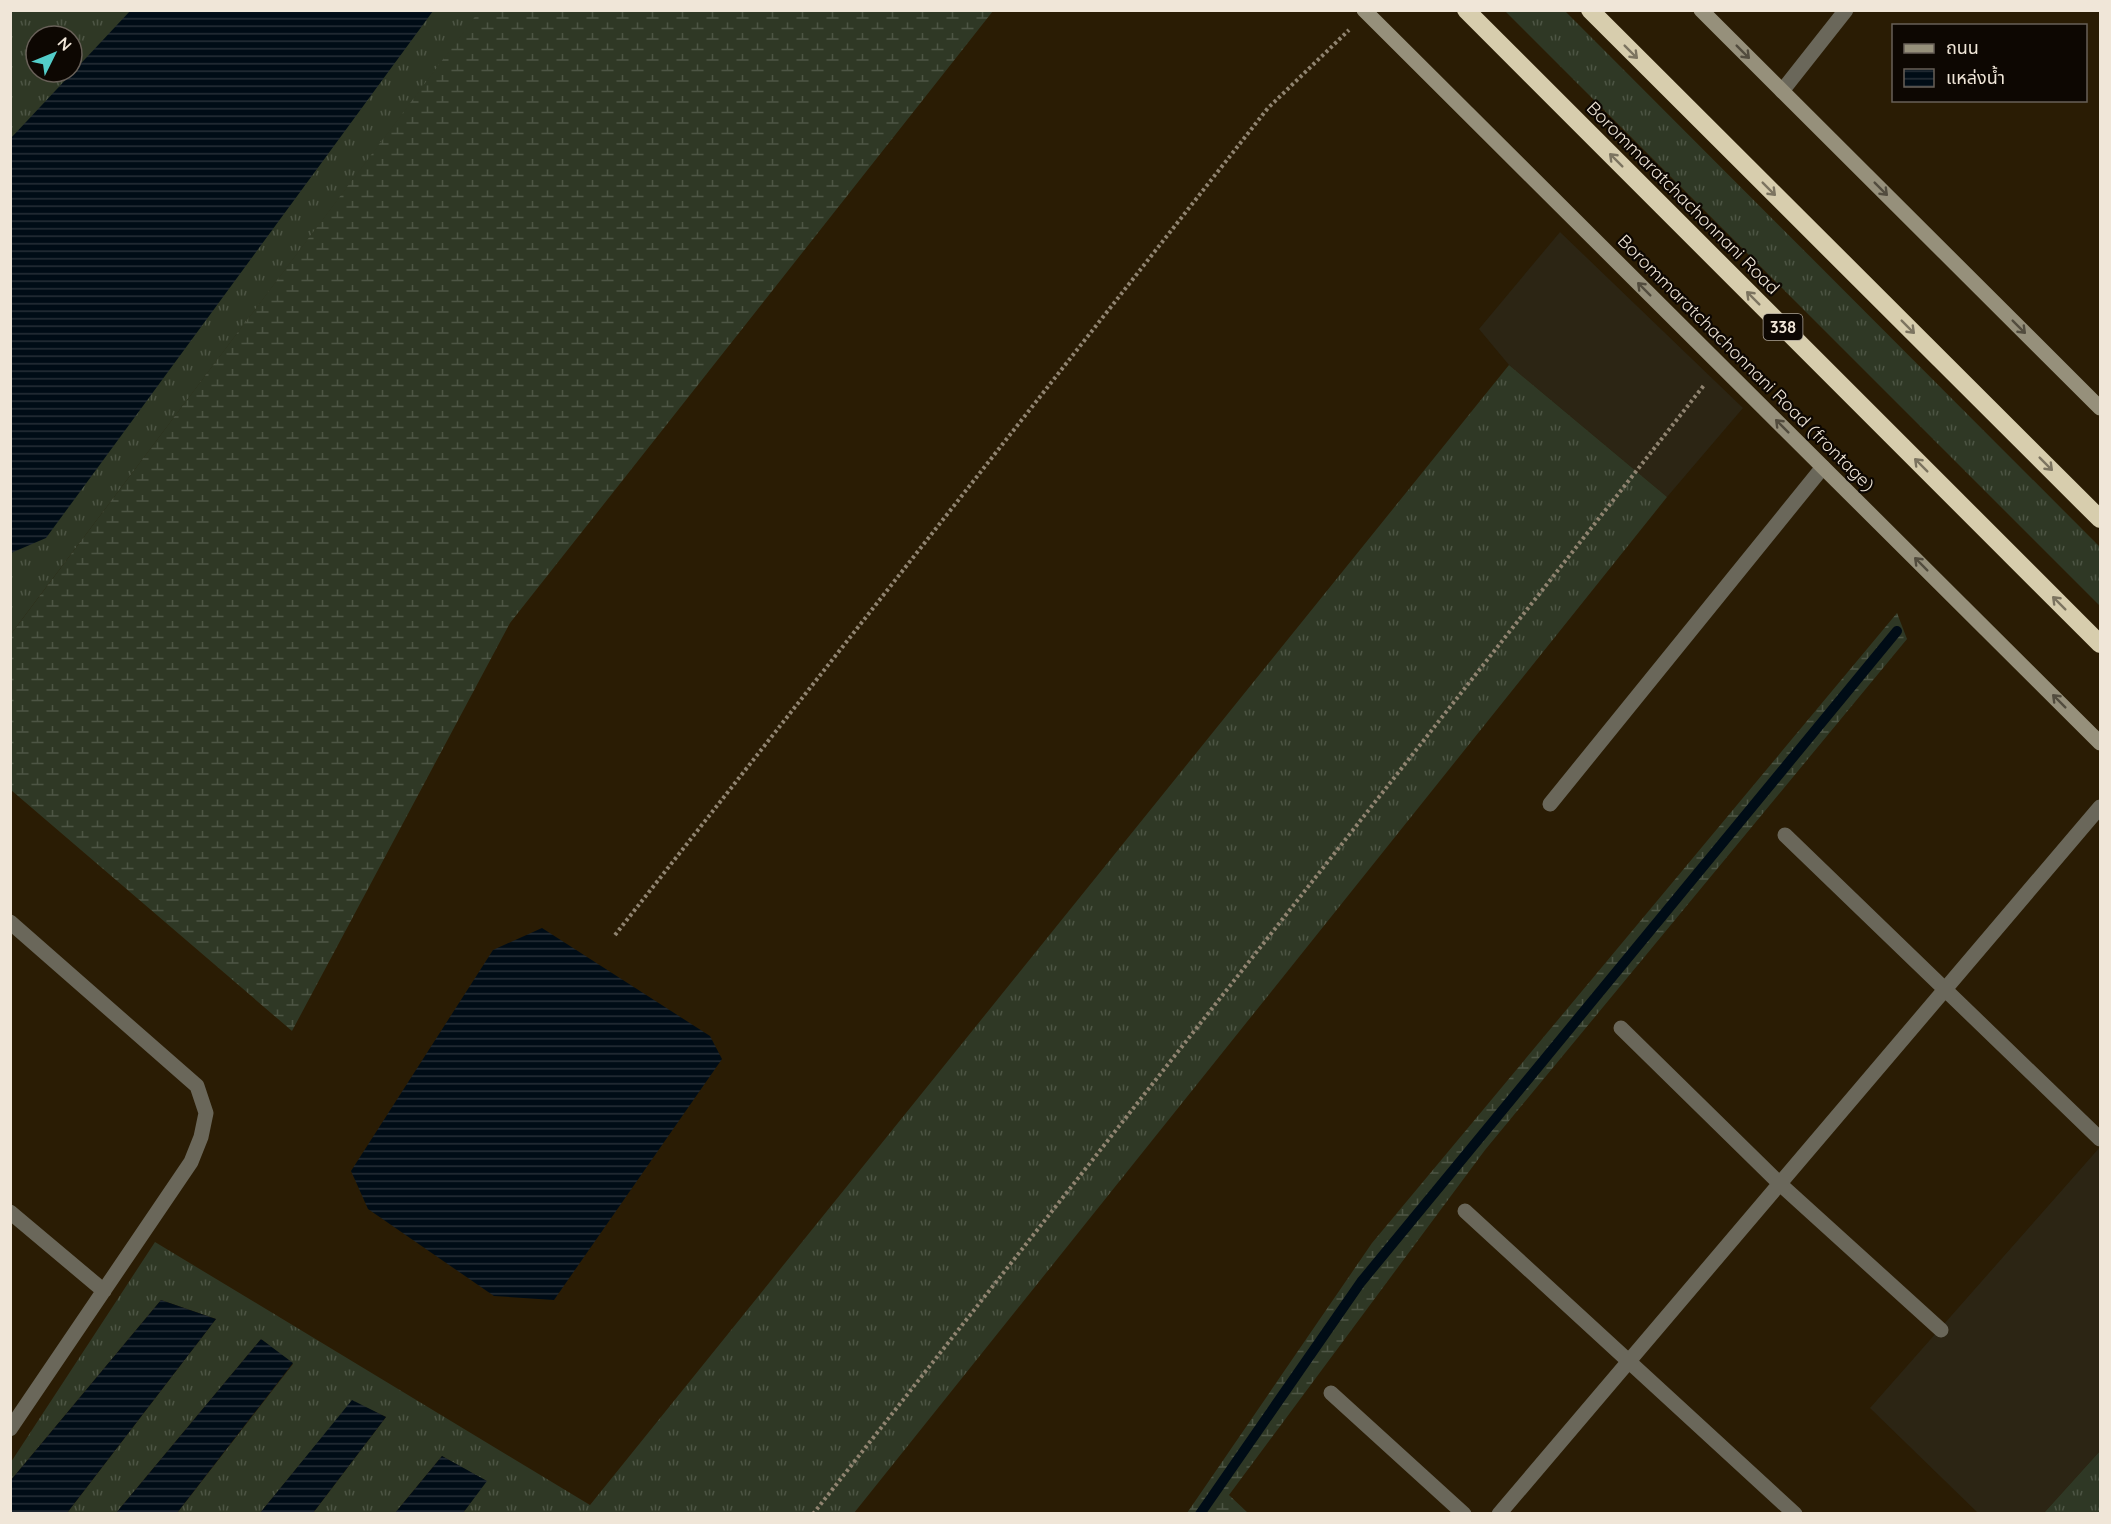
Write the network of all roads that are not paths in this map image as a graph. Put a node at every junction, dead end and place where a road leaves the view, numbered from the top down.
1 (1466, 10) edge
2 (1590, 10) edge
3 (1701, 10) edge
4 (1846, 10) edge
5 (1366, 12) edge
6 (1782, 91) junction
7 (2100, 408) edge
8 (1823, 466) junction
9 (2100, 519) edge
10 (2100, 645) edge
11 (2100, 743) edge
12 (1550, 804) dead end
13 (2100, 807) edge
14 (1785, 835) dead end
15 (10, 922) edge
16 (1945, 989) junction
17 (1622, 1028) dead end
18 (2100, 1139) edge
19 (1780, 1184) junction
20 (1465, 1211) dead end
21 (10, 1212) edge
22 (104, 1291) junction
23 (1941, 1330) dead end
24 (1629, 1360) junction
25 (1330, 1393) dead end
26 (10, 1429) edge
27 (1464, 1514) edge
28 (1499, 1514) edge
29 (1795, 1514) edge

10 -> 1 highway, Borommaratchachonnani Road / 338
2 -> 9 highway
3 -> 6 main road
4 - 6 street
8 -> 5 main road, Borommaratchachonnani Road (frontage)
6 -> 7 main road
11 -> 8 main road, Borommaratchachonnani Road (frontage)
8 - 12 street
13 - 16 street
14 - 16 street
15 - 22 street
16 - 18 street
16 - 19 street
17 - 19 street
19 - 23 street
19 - 24 street
20 - 24 street
21 - 22 street
22 - 26 street
24 - 28 street
24 - 29 street
25 - 27 street

